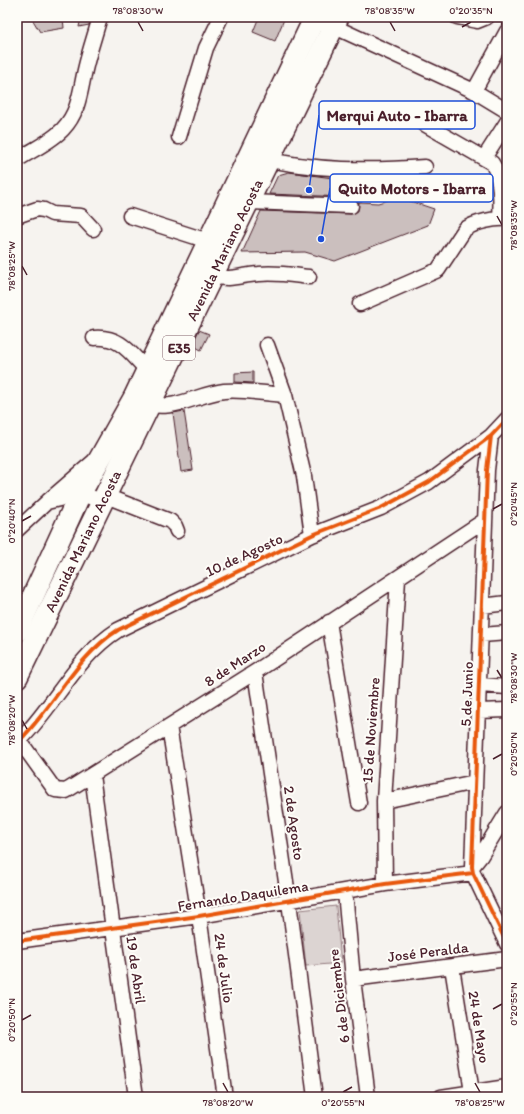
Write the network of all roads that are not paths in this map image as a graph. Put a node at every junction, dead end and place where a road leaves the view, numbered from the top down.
1 (100, 17) edge
2 (221, 17) edge
3 (314, 17) edge
4 (457, 17) edge
5 (487, 17) edge
6 (336, 22) edge
7 (505, 41) edge
8 (474, 92) junction
9 (507, 111) edge
10 (412, 117) dead end
11 (507, 122) edge
12 (179, 138) dead end
13 (259, 158) junction
14 (484, 158) junction
15 (17, 160) edge
16 (425, 167) dead end
17 (249, 202) junction
18 (351, 206) dead end
19 (17, 216) edge
20 (130, 216) dead end
21 (504, 219) edge
22 (93, 229) dead end
23 (208, 242) junction
24 (213, 276) junction
25 (309, 277) dead end
26 (360, 304) dead end
27 (94, 338) dead end
28 (267, 345) dead end
29 (147, 370) junction
30 (286, 396) junction
31 (142, 402) junction
32 (507, 419) edge
33 (491, 436) junction
34 (100, 457) junction
35 (80, 494) junction
36 (105, 499) junction
37 (47, 502) junction
38 (485, 520) junction
39 (17, 530) edge
40 (177, 531) dead end
41 (312, 535) junction
42 (398, 579) junction
43 (507, 603) edge
44 (482, 606) junction
45 (329, 622) junction
46 (17, 631) edge
47 (507, 633) edge
48 (482, 635) junction
49 (255, 672) junction
50 (17, 677) edge
51 (480, 685) junction
52 (507, 687) edge
53 (507, 710) edge
54 (479, 711) junction
55 (169, 726) junction
56 (18, 743) edge
57 (92, 775) junction
58 (475, 782) junction
59 (384, 801) junction
60 (359, 803) dead end
61 (507, 813) edge
62 (472, 870) junction
63 (385, 884) junction
64 (345, 892) junction
65 (289, 902) junction
66 (199, 916) junction
67 (113, 929) junction
68 (17, 941) edge
69 (507, 944) edge
70 (507, 959) edge
71 (452, 967) junction
72 (353, 979) junction
73 (507, 1088) edge
74 (472, 1092) junction
75 (136, 1097) edge
76 (225, 1097) edge
77 (315, 1097) edge
78 (368, 1097) edge
79 (441, 1097) edge

1 - 15 street
2 - 12 street
3 - 6 street
3 - 13 highway, Avenida Mariano Acosta / E35
4 - 5 street
6 - 8 street
6 - 13 highway, Avenida Mariano Acosta / E35
7 - 8 street
8 - 9 street
10 - 14 street
11 - 14 street
13 - 16 street
13 - 17 highway, Avenida Mariano Acosta / E35
13 - 23 highway, Avenida Mariano Acosta / E35
14 - 21 street
17 - 18 street
17 - 24 highway, Avenida Mariano Acosta / E35
19 - 22 street
20 - 23 street
21 - 26 street
23 - 29 highway, Avenida Mariano Acosta / E35
24 - 25 street
24 - 31 highway, Avenida Mariano Acosta / E35
27 - 29 street
28 - 30 street
29 - 31 highway, Avenida Mariano Acosta / E35
30 - 31 street
30 - 41 street
31 - 34 highway, Avenida Mariano Acosta / E35
31 - 36 highway, Avenida Mariano Acosta / E35
32 - 33 street, 10 de Agosto
33 - 38 street, 5 de Junio
33 - 41 street, 10 de Agosto
34 - 35 highway, Avenida Mariano Acosta / E35
34 - 37 street
35 - 36 street
35 - 37 street
35 - 46 highway, Avenida Mariano Acosta / E35
36 - 40 street
36 - 50 highway, Avenida Mariano Acosta / E35
37 - 39 street
38 - 42 street, 8 de Marzo
38 - 44 street, 5 de Junio
41 - 56 street, 10 de Agosto
42 - 45 street, 8 de Marzo
42 - 59 street, 15 de Noviembre
43 - 44 street
44 - 48 street, 5 de Junio
45 - 49 street, 8 de Marzo
45 - 60 street
47 - 48 street
48 - 51 street, 5 de Junio
49 - 55 street, 8 de Marzo
49 - 65 street, 2 de Agosto
51 - 52 street
51 - 54 street, 5 de Junio
53 - 54 street
54 - 58 street, 5 de Junio
55 - 57 street, 8 de Marzo
55 - 66 street, 24 de Julio
56 - 57 street, 8 de Marzo
57 - 67 street, 19 de Abril
58 - 59 street
58 - 62 street, 5 de Junio
59 - 63 street, 15 de Noviembre
61 - 62 street
62 - 63 street, Fernando Daquilema
62 - 69 street, 5 de Junio
63 - 64 street, Fernando Daquilema
64 - 65 street, Fernando Daquilema
64 - 72 street, 6 de Diciembre
65 - 66 street, Fernando Daquilema
65 - 77 street, 2 de Agosto
66 - 67 street, Fernando Daquilema
66 - 76 street, 24 de Julio
67 - 68 street, Fernando Daquilema
67 - 75 street, 19 de Abril
70 - 71 street, José Peralda
71 - 72 street, José Peralda
71 - 74 street, 24 de Mayo
72 - 78 street, 6 de Diciembre
73 - 74 street
74 - 79 street

